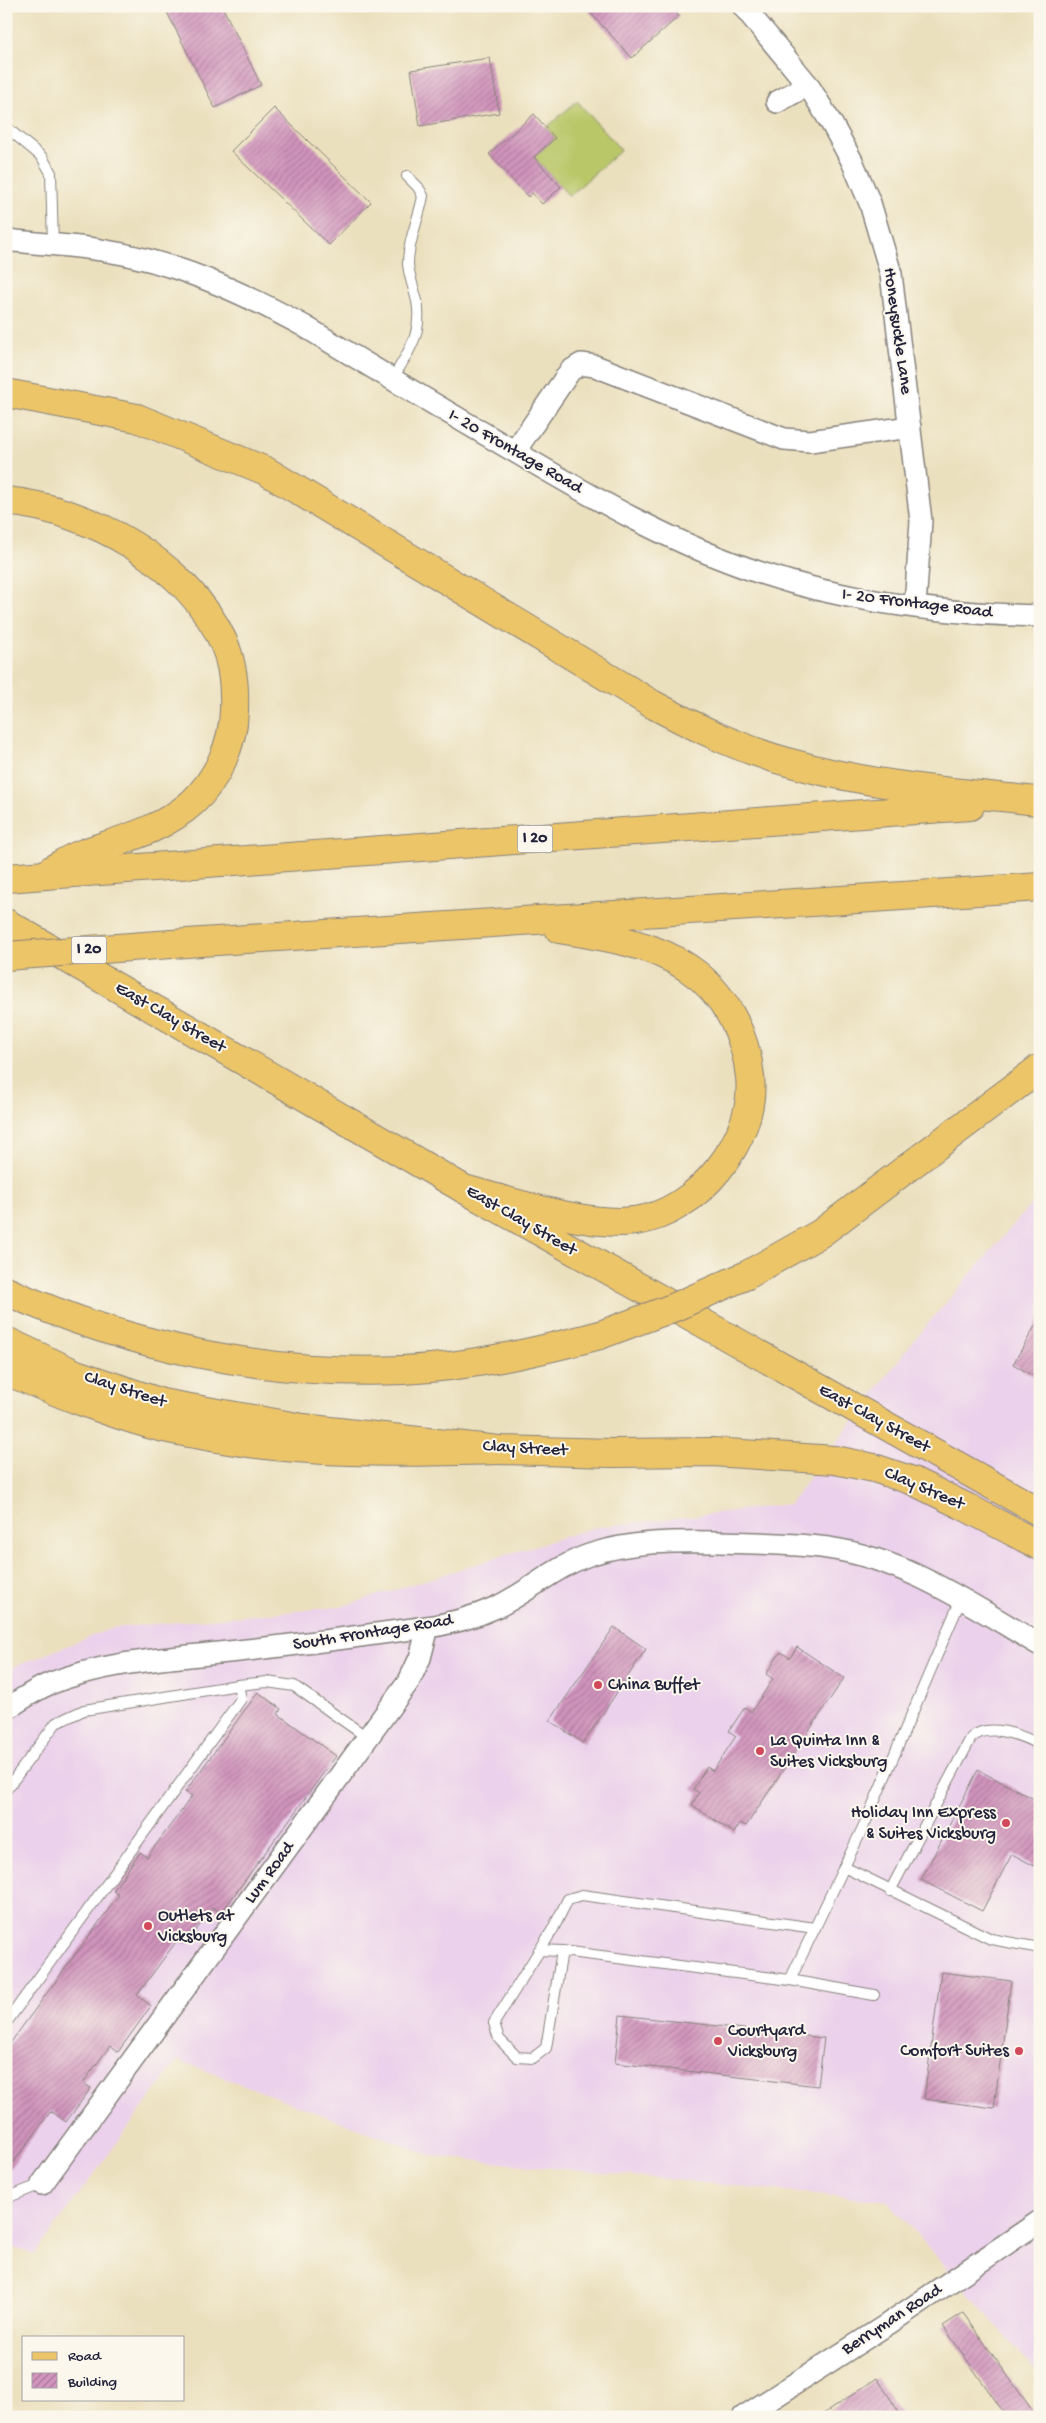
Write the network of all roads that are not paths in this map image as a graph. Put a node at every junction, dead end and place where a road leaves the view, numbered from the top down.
1 (750, 9) edge
2 (808, 85) junction
3 (777, 102) dead end
4 (6, 126) edge
5 (407, 176) dead end
6 (6, 240) edge
7 (53, 245) junction
8 (392, 380) junction
9 (6, 393) edge
10 (910, 427) junction
11 (515, 451) junction
12 (6, 501) edge
13 (915, 606) junction
14 (1040, 616) edge
15 (1039, 801) edge
16 (26, 876) edge
17 (1040, 887) edge
18 (508, 921) junction
19 (6, 923) edge
20 (6, 956) edge
21 (1040, 1068) edge
22 (464, 1189) junction
23 (6, 1291) edge
24 (6, 1341) edge
25 (6, 1371) edge
26 (499, 1450) junction
27 (1040, 1512) edge
28 (1040, 1546) edge
29 (961, 1599) junction
30 (428, 1627) junction
31 (1040, 1645) edge
32 (238, 1685) junction
33 (6, 1709) edge
34 (368, 1738) junction
35 (1040, 1745) edge
36 (6, 1790) edge
37 (844, 1867) junction
38 (890, 1891) junction
39 (815, 1928) junction
40 (1040, 1948) edge
41 (539, 1950) junction
42 (562, 1951) junction
43 (790, 1980) junction
44 (874, 1995) dead end
45 (7, 2020) edge
46 (42, 2184) joint
47 (6, 2198) edge
48 (1040, 2221) edge
49 (742, 2417) edge

1 - 2 street, Honeysuckle Lane
2 - 3 street
2 - 10 street, Honeysuckle Lane
4 - 7 lane
5 - 8 lane
6 - 7 street, I- 20 Frontage Road
7 - 8 street, I- 20 Frontage Road
8 - 11 street, I- 20 Frontage Road
9 - 15 main road
10 - 11 street
10 - 13 street, Honeysuckle Lane
11 - 13 street, I- 20 Frontage Road
12 - 16 main road
13 - 14 street, I- 20 Frontage Road
15 - 16 main road, I 20
17 - 18 main road, I 20
18 - 20 main road, I 20, bridge
18 - 22 main road
19 - 22 main road, East Clay Street
21 - 23 main road, bridge
22 - 27 main road, East Clay Street
24 - 26 main road, Clay Street
25 - 26 main road
26 - 28 main road, Clay Street
29 - 30 street, South Frontage Road
29 - 31 street, South Frontage Road
29 - 37 lane
30 - 33 street, South Frontage Road
30 - 34 street, Lum Road
32 - 34 lane
32 - 36 lane
32 - 45 lane
34 - 46 street, Lum Road
35 - 38 lane
37 - 38 lane
37 - 39 lane
38 - 40 lane
39 - 41 lane
39 - 43 lane
41 - 42 lane
41 - 42 lane
42 - 43 lane
43 - 44 lane
46 - 47 lane
48 - 49 street, Berryman Road

